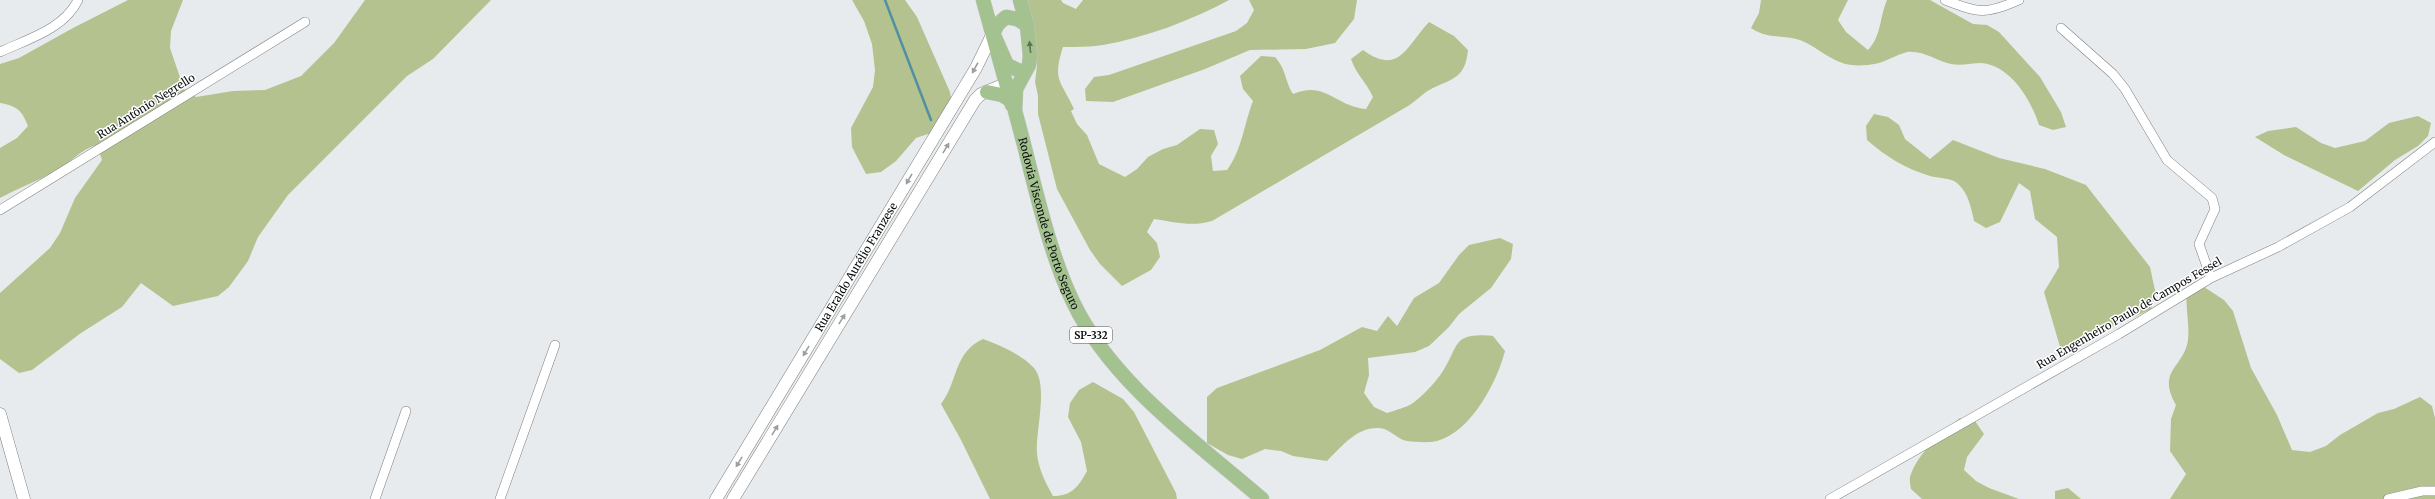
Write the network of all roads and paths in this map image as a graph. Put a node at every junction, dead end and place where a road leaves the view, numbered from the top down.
1 (78, 0) edge
2 (982, 0) edge
3 (1020, 0) edge
4 (1945, 0) edge
5 (2019, 0) edge
6 (305, 22) dead end
7 (1027, 26) junction
8 (2061, 28) dead end
9 (993, 33) junction
10 (0, 52) edge
11 (1026, 69) junction
12 (1005, 84) junction
13 (986, 92) junction
14 (1012, 105) junction
15 (2435, 142) edge
16 (0, 210) edge
17 (2212, 278) junction
18 (555, 345) dead end
19 (406, 411) dead end
20 (0, 414) edge
21 (2435, 491) edge
22 (24, 499) edge
23 (375, 499) edge
24 (500, 499) edge
25 (716, 499) edge
26 (733, 499) edge
27 (1262, 499) edge
28 (1830, 499) edge
29 (2388, 499) edge

1 - 10 street
2 - 9 main road, Rodovia Visconde de Porto Seguro / SP-332
3 - 7 main road, Rodovia Visconde de Porto Seguro / SP-332
4 - 5 street
6 - 16 street, Rua Antônio Negrello
7 - 9 main road
11 -> 7 main road, Rodovia Visconde de Porto Seguro / SP-332
8 - 17 street
9 - 11 main road
9 - 12 main road, Rodovia Visconde de Porto Seguro / SP-332
9 -> 25 main road, Rua Eraldo Aurélio Franzese
11 - 12 main road
11 - 14 main road, Rodovia Visconde de Porto Seguro / SP-332
12 - 13 main road, Rua Eraldo Aurélio Franzese
12 - 14 main road, Rodovia Visconde de Porto Seguro / SP-332
13 - 14 main road
26 -> 13 main road, Rua Eraldo Aurélio Franzese
14 - 27 main road, Rodovia Visconde de Porto Seguro / SP-332
15 - 17 street, Rua Engenheiro Paulo de Campos Fessel
17 - 28 street, Rua Engenheiro Paulo de Campos Fessel
18 - 24 street
19 - 23 street
20 - 22 main road
21 - 29 street

